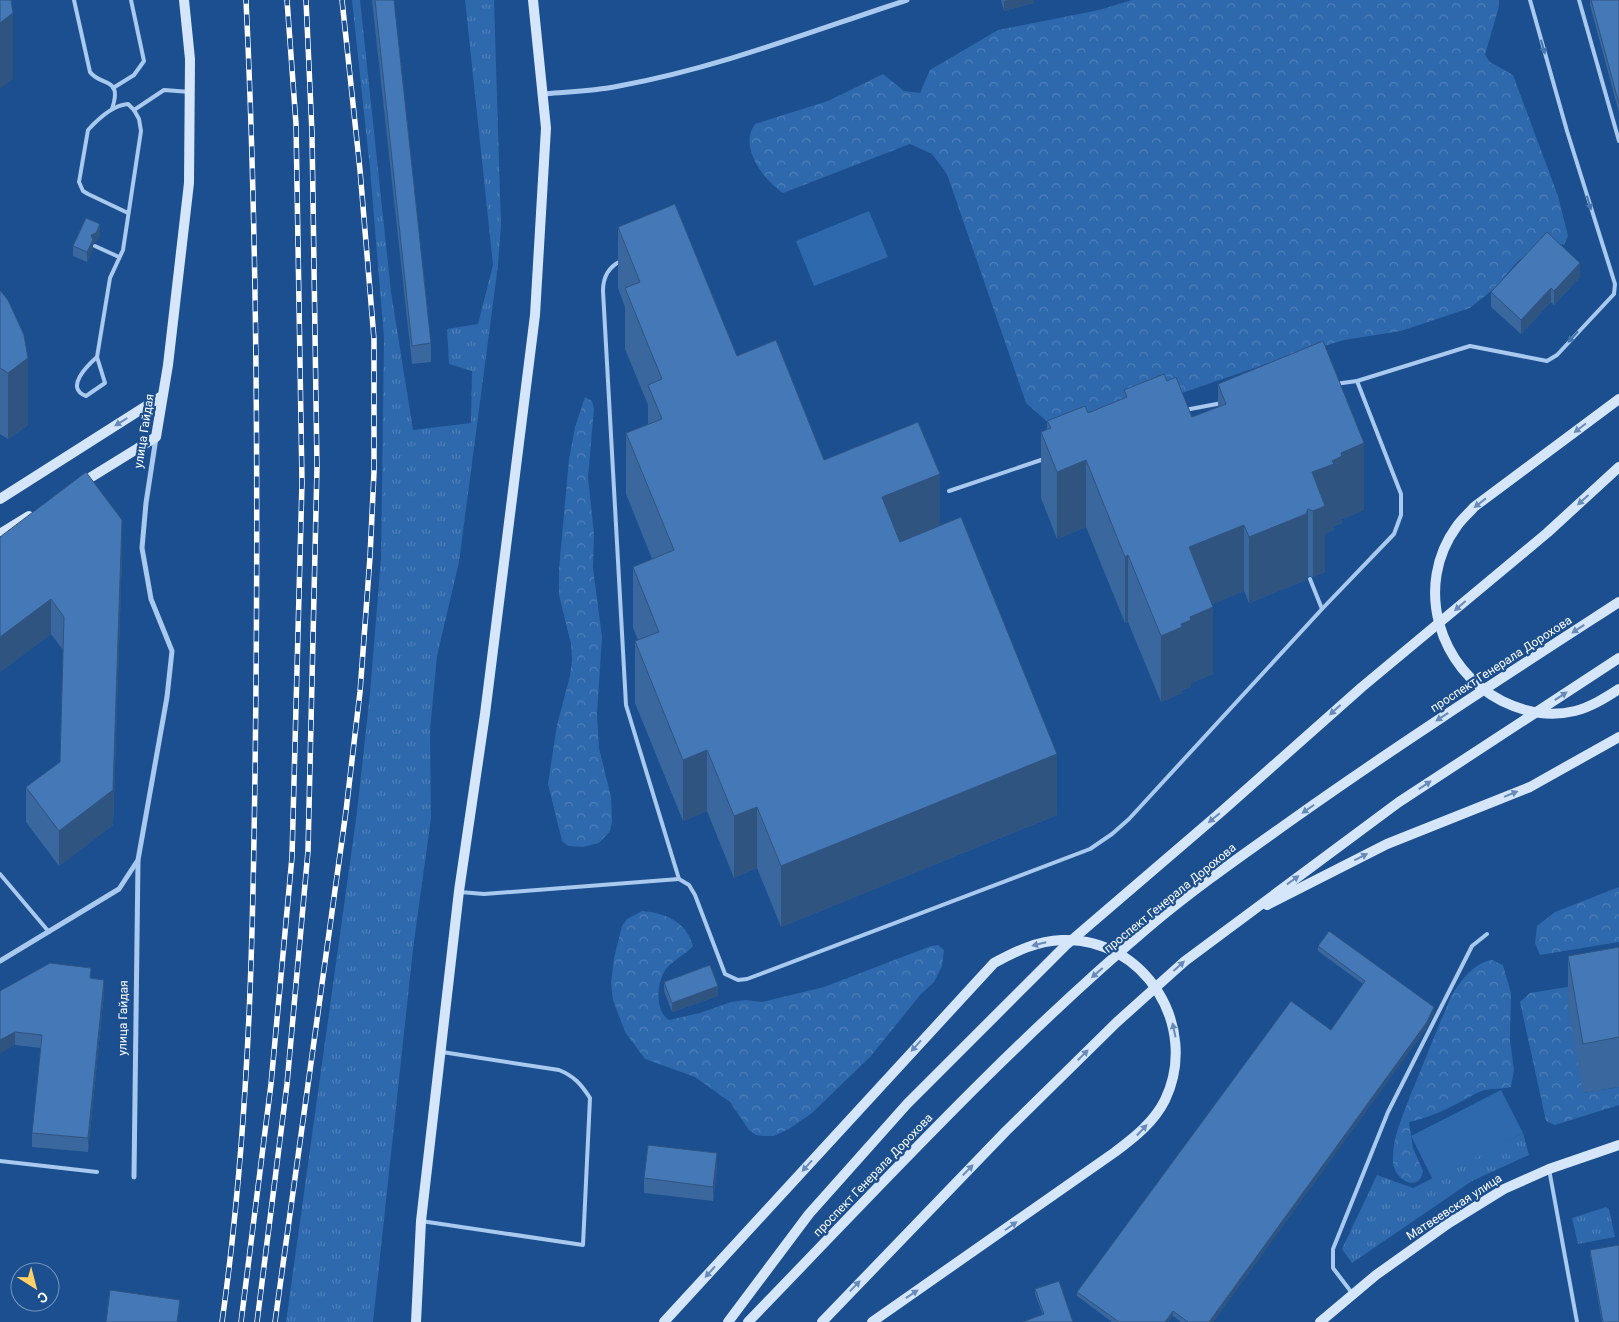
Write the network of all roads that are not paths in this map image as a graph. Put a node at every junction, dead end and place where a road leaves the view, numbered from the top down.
1 (74, 0) edge
2 (131, 0) edge
3 (184, 0) edge
4 (533, 0) edge
5 (907, 0) edge
6 (1530, 0) edge
7 (1579, 0) edge
8 (113, 88) junction
9 (190, 92) junction
10 (543, 94) junction
11 (112, 110) junction
12 (134, 110) junction
13 (1619, 142) edge
14 (128, 213) junction
15 (95, 246) edge
16 (119, 257) junction
17 (626, 260) edge
18 (98, 357) junction
19 (1357, 381) junction
20 (1327, 386) edge
21 (162, 396) junction
22 (1619, 399) edge
23 (1230, 402) edge
24 (1181, 412) edge
25 (156, 437) junction
26 (1051, 456) edge
27 (1619, 467) edge
28 (73, 489) edge
29 (949, 491) dead end
30 (0, 499) edge
31 (40, 509) edge
32 (0, 534) edge
33 (1310, 579) dead end
34 (1619, 602) edge
35 (1322, 609) junction
36 (1619, 658) edge
37 (1619, 689) edge
38 (1619, 737) edge
39 (138, 860) junction
40 (1, 877) edge
41 (679, 879) junction
42 (458, 891) junction
43 (1239, 918) junction
44 (48, 932) junction
45 (1487, 934) dead end
46 (0, 961) edge
47 (440, 1052) junction
48 (1619, 1145) edge
49 (0, 1161) edge
50 (1549, 1168) junction
51 (97, 1172) dead end
52 (134, 1176) dead end
53 (421, 1221) junction
54 (1352, 1293) junction
55 (418, 1322) edge
56 (664, 1322) edge
57 (728, 1322) edge
58 (748, 1322) edge
59 (822, 1322) edge
60 (872, 1322) edge
61 (1320, 1322) edge
62 (1577, 1322) edge

1 - 8 lane
2 - 8 lane
3 - 9 main road, улица Гайдая
4 - 10 main road
5 - 10 street
6 -> 19 lane
7 - 13 lane
8 - 11 lane
9 - 12 lane
9 - 21 main road, улица Гайдая
10 - 42 main road
11 - 12 lane
11 - 14 lane
12 - 14 lane
14 - 16 lane
15 - 16 lane
16 - 18 lane
17 - 41 lane
18 - 18 lane
19 - 20 lane
19 - 35 lane
21 - 25 main road, улица Гайдая
21 -> 30 main road
22 -> 37 main road
23 - 24 lane
25 - 28 main road
25 - 39 street, улица Гайдая
26 - 29 lane
27 -> 57 main road
31 - 32 main road
33 - 35 lane
34 -> 58 main road, проспект Генерала Дорохова
35 - 41 lane
43 -> 36 main road
43 -> 38 main road
39 - 44 street, улица Гайдая
39 - 52 street, улица Гайдая
40 - 44 lane
41 - 42 lane
42 - 47 main road
59 -> 43 main road
44 - 46 street
45 - 54 lane
47 - 53 main road
47 - 53 lane
48 - 50 main road, Матвеевская улица
49 - 51 lane
50 - 54 main road, Матвеевская улица
50 - 62 lane
53 - 55 main road
54 - 61 main road, Матвеевская улица
60 -> 56 main road

